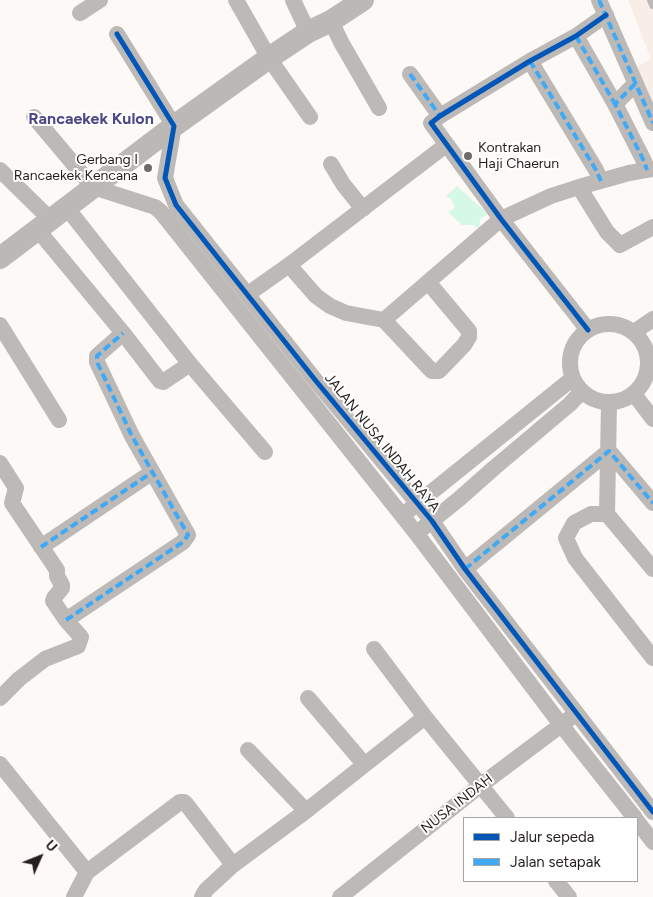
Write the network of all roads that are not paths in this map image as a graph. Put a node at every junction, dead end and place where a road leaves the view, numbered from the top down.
1 (100, 0) edge
2 (236, 0) edge
3 (293, 0) edge
4 (599, 0) edge
5 (651, 0) edge
6 (358, 1) edge
7 (653, 5) edge
8 (80, 14) dead end
9 (606, 15) junction
10 (331, 21) junction
11 (308, 32) junction
12 (117, 34) dead end
13 (576, 36) junction
14 (269, 58) junction
15 (530, 61) junction
16 (410, 74) dead end
17 (635, 84) junction
18 (615, 104) junction
19 (379, 108) dead end
20 (440, 116) junction
21 (34, 117) dead end
22 (310, 117) dead end
23 (653, 124) edge
24 (174, 126) junction
25 (446, 144) junction
26 (331, 164) dead end
27 (0, 170) edge
28 (650, 170) edge
29 (601, 181) junction
30 (93, 186) junction
31 (578, 187) junction
32 (363, 209) junction
33 (51, 219) junction
34 (501, 219) junction
35 (653, 227) edge
36 (0, 258) edge
37 (289, 265) junction
38 (428, 282) junction
39 (248, 294) junction
40 (653, 319) edge
41 (384, 320) junction
42 (0, 325) edge
43 (588, 330) junction
44 (634, 332) junction
45 (123, 333) junction
46 (649, 343) edge
47 (190, 364) junction
48 (316, 381) junction
49 (577, 384) junction
50 (303, 391) junction
51 (634, 394) junction
52 (609, 403) junction
53 (653, 419) edge
54 (59, 420) dead end
55 (609, 451) junction
56 (265, 452) dead end
57 (0, 464) edge
58 (151, 472) junction
59 (653, 503) edge
60 (416, 504) junction
61 (607, 514) junction
62 (402, 516) junction
63 (432, 521) junction
64 (416, 533) junction
65 (41, 547) junction
66 (465, 569) junction
67 (653, 569) edge
68 (66, 620) junction
69 (374, 649) dead end
70 (653, 658) edge
71 (0, 698) edge
72 (308, 698) dead end
73 (576, 713) junction
74 (425, 717) junction
75 (562, 726) junction
76 (248, 750) dead end
77 (0, 764) edge
78 (364, 764) junction
79 (481, 785) junction
80 (306, 811) junction
81 (653, 812) edge
82 (506, 817) edge
83 (634, 817) edge
84 (638, 823) edge
85 (653, 842) edge
86 (233, 865) junction
87 (87, 872) junction
88 (557, 882) edge
89 (74, 897) edge
90 (202, 897) edge
91 (340, 897) edge
92 (569, 897) edge

1 - 8 street
2 - 14 street
3 - 11 street
4 - 9 street
5 - 7 lane
6 - 10 main road
9 - 13 street
9 - 17 street
10 - 11 main road
10 - 19 street
11 - 14 main road
12 - 24 street
13 - 15 street
13 - 18 street
14 - 22 street
14 - 24 main road
15 - 20 street
15 - 29 street
16 - 20 street
17 - 18 street
17 - 23 street
18 - 28 street
20 - 25 street
21 - 30 street
24 - 30 main road
24 - 39 street, JALAN NUSA INDAH RAYA
25 - 32 street
25 - 34 street
26 - 32 street
27 - 33 street
28 - 29 street
29 - 31 street
30 - 33 main road
30 - 50 street, JALAN NUSA INDAH RAYA
31 - 34 street
31 - 35 street
32 - 37 street
33 - 36 main road
33 - 45 street
33 - 47 street
34 - 38 street
34 - 43 street
37 - 39 street
37 - 41 street
38 - 41 street
38 - 41 street
39 - 48 street, JALAN NUSA INDAH RAYA
40 - 44 street
42 - 54 street
43 - 44 street
43 - 49 street
44 - 46 street
45 - 47 street
45 - 58 street
46 - 51 street
47 - 56 street
48 - 50 street
48 - 60 street, JALAN NUSA INDAH RAYA
49 - 52 street
49 - 60 street
49 - 63 street
50 - 62 street, JALAN NUSA INDAH RAYA
51 - 52 street
51 - 53 street
52 - 55 street
55 - 59 street
55 - 61 street
55 - 66 street
57 - 65 street
58 - 65 street
58 - 68 street
60 - 62 street
60 - 63 street, JALAN NUSA INDAH RAYA
61 - 67 street
61 - 70 street
62 - 64 street, JALAN NUSA INDAH RAYA
63 - 64 street
63 - 66 street, JALAN NUSA INDAH RAYA
64 - 75 street, JALAN NUSA INDAH RAYA
65 - 68 street
66 - 73 street, JALAN NUSA INDAH RAYA
68 - 71 street
69 - 74 street
72 - 78 street
73 - 75 street, NUSA INDAH
73 - 81 street, JALAN NUSA INDAH RAYA
74 - 78 street
74 - 79 street
75 - 79 street, NUSA INDAH
75 - 83 street, JALAN NUSA INDAH RAYA
76 - 80 street
77 - 87 street
78 - 80 street
79 - 82 street
79 - 91 street, NUSA INDAH
80 - 86 street
84 - 85 street, JALAN NUSA INDAH RAYA
86 - 87 street
86 - 90 street
87 - 89 street
88 - 92 street

